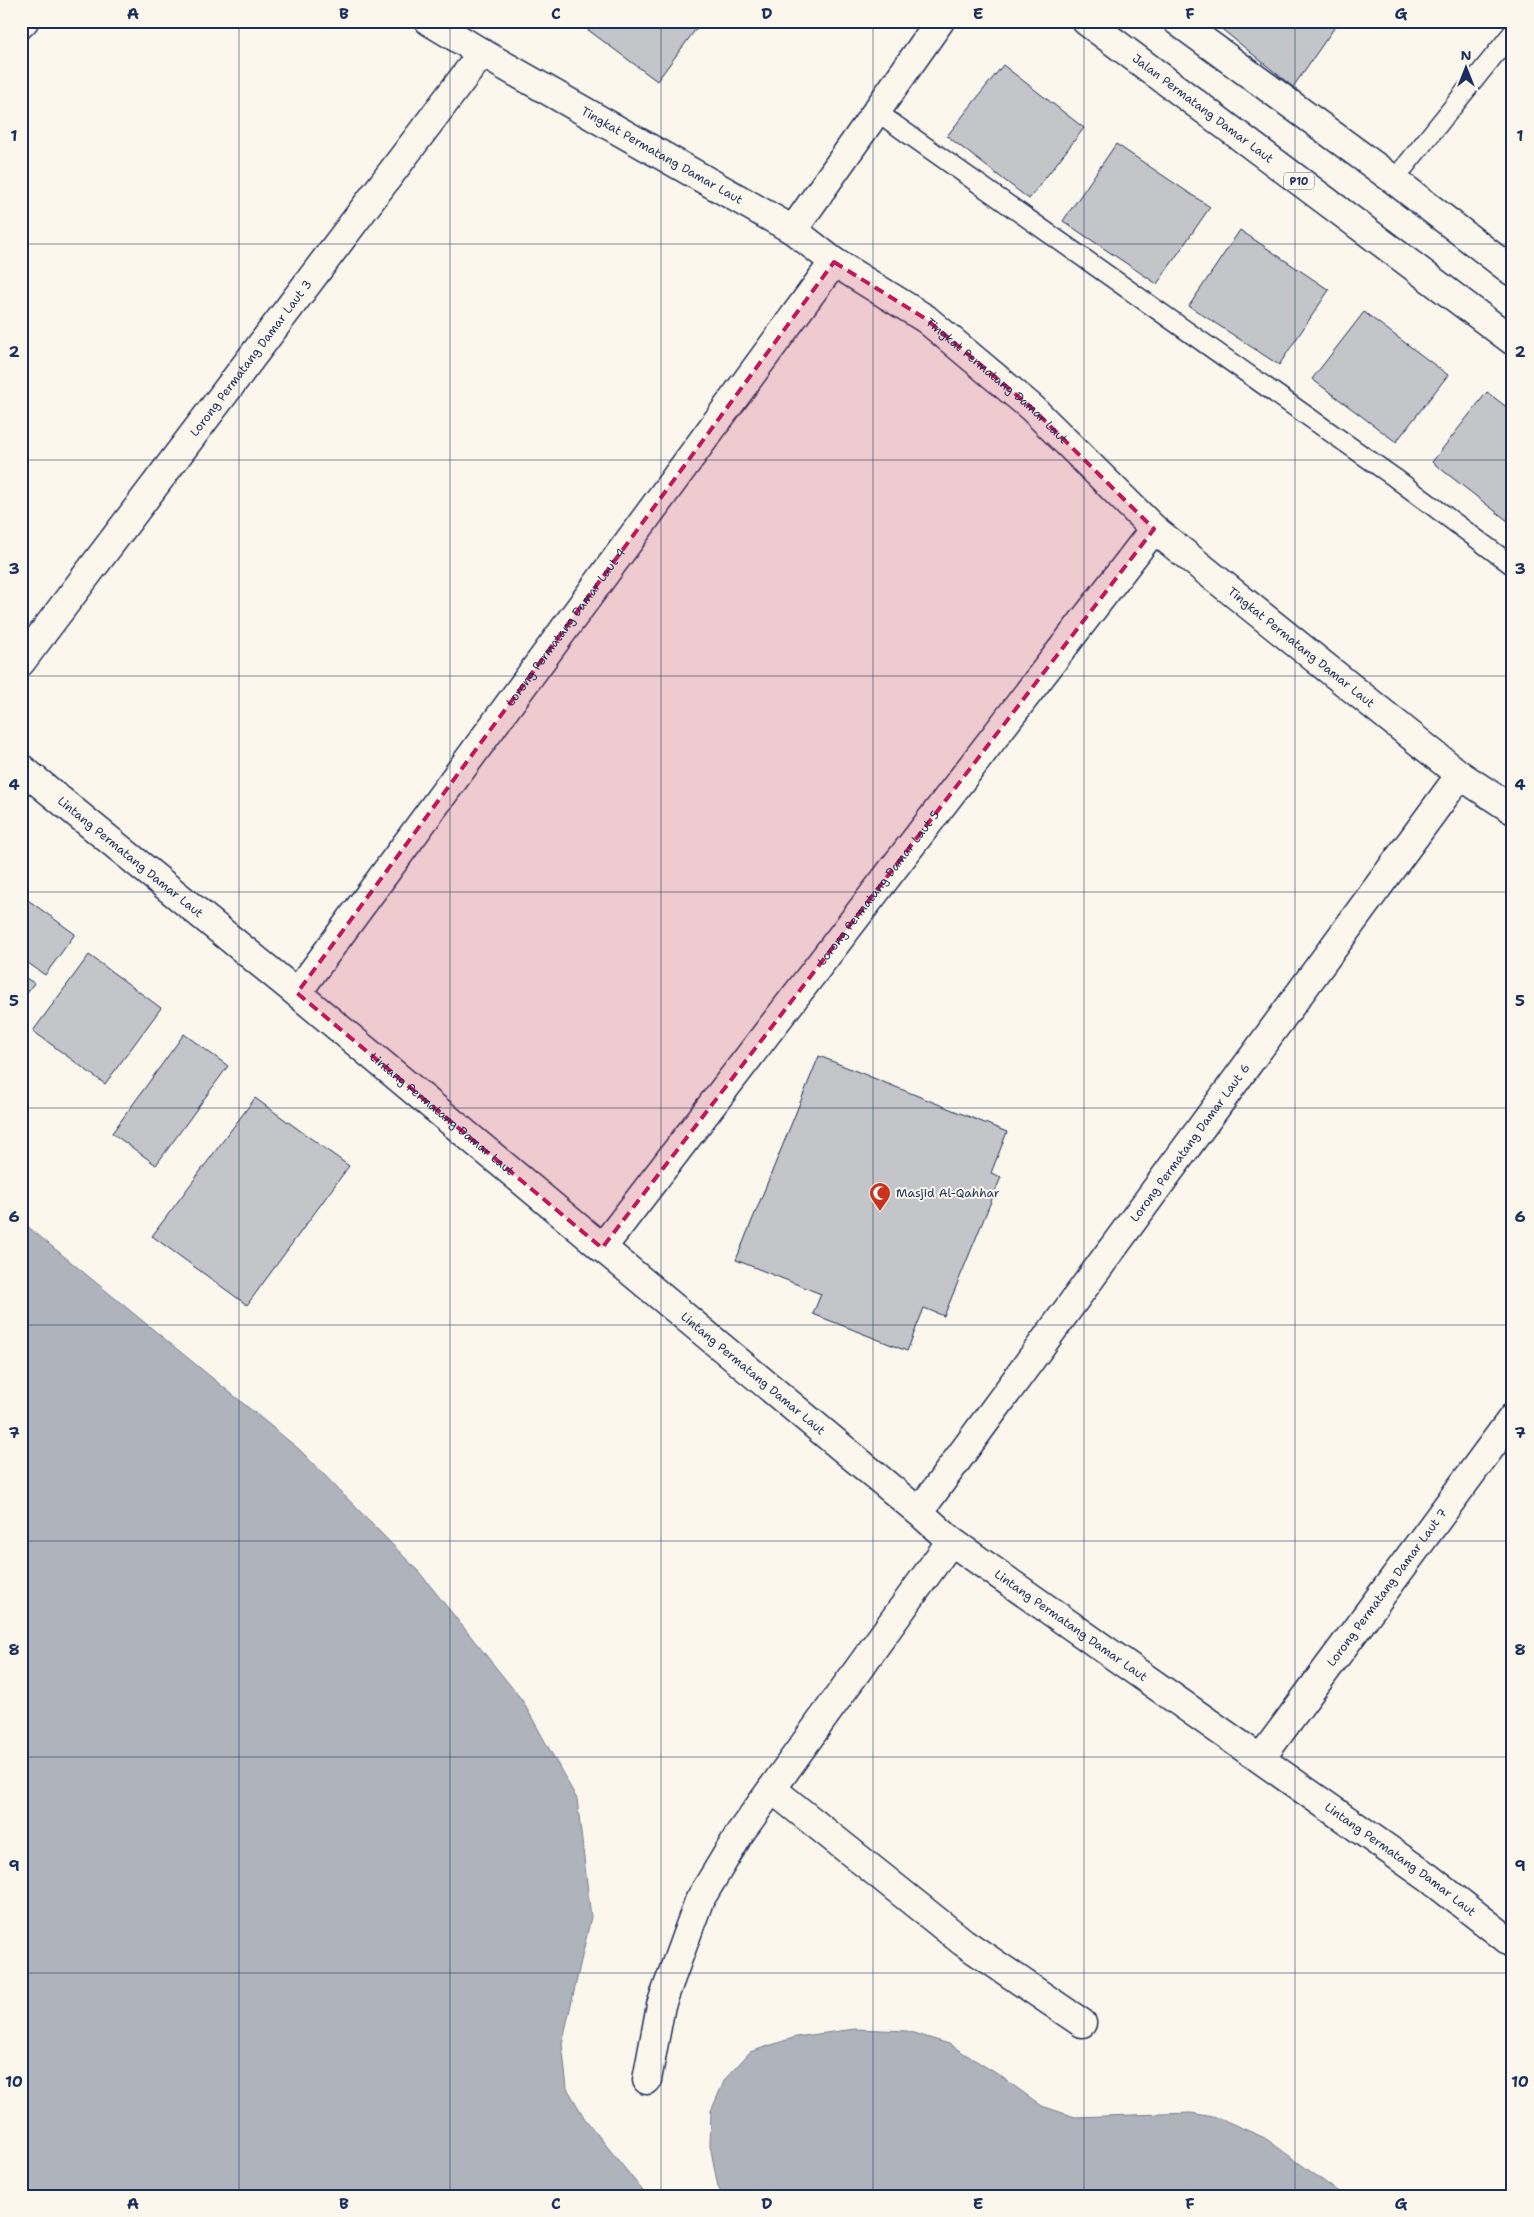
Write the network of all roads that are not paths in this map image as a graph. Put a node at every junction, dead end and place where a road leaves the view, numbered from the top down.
1 (24, 21) edge
2 (430, 21) edge
3 (940, 21) edge
4 (1086, 21) edge
5 (21, 24) edge
6 (1185, 24) edge
7 (1513, 32) edge
8 (482, 53) junction
9 (877, 112) junction
10 (1394, 180) junction
11 (793, 230) junction
12 (834, 262) junction
13 (1513, 272) edge
14 (1513, 341) edge
15 (1154, 529) junction
16 (1513, 566) edge
17 (21, 662) edge
18 (21, 768) edge
19 (1460, 775) junction
20 (1513, 810) edge
21 (297, 992) junction
22 (602, 1248) junction
23 (1513, 1417) edge
24 (919, 1512) junction
25 (951, 1541) junction
26 (1261, 1758) junction
27 (772, 1789) junction
28 (1513, 1944) edge
29 (1082, 2023) dead end
30 (647, 2080) dead end

1 - 5 main road
2 - 8 main road, Tingkat Permatang Damar Laut
3 - 9 main road
4 - 14 main road, Jalan Permatang Damar Laut / P10
6 - 10 main road
7 - 10 lane
8 - 11 main road, Tingkat Permatang Damar Laut
8 - 17 main road, Lorong Permatang Damar Laut 3
9 - 11 main road
9 - 16 lane
10 - 13 main road
11 - 12 main road, Tingkat Permatang Damar Laut
12 - 15 main road, Tingkat Permatang Damar Laut
12 - 21 main road, Lorong Permatang Damar Laut 4
15 - 19 main road, Tingkat Permatang Damar Laut
15 - 22 main road, Lorong Permatang Damar Laut 5
18 - 21 main road, Lintang Permatang Damar Laut
19 - 20 main road, Tingkat Permatang Damar Laut
19 - 24 main road, Lorong Permatang Damar Laut 6
21 - 22 main road, Lintang Permatang Damar Laut
22 - 24 main road, Lintang Permatang Damar Laut
23 - 26 main road, Lorong Permatang Damar Laut 7
24 - 25 main road, Lintang Permatang Damar Laut
25 - 26 main road, Lintang Permatang Damar Laut
25 - 27 main road
26 - 28 main road, Lintang Permatang Damar Laut
27 - 29 main road
27 - 30 main road

